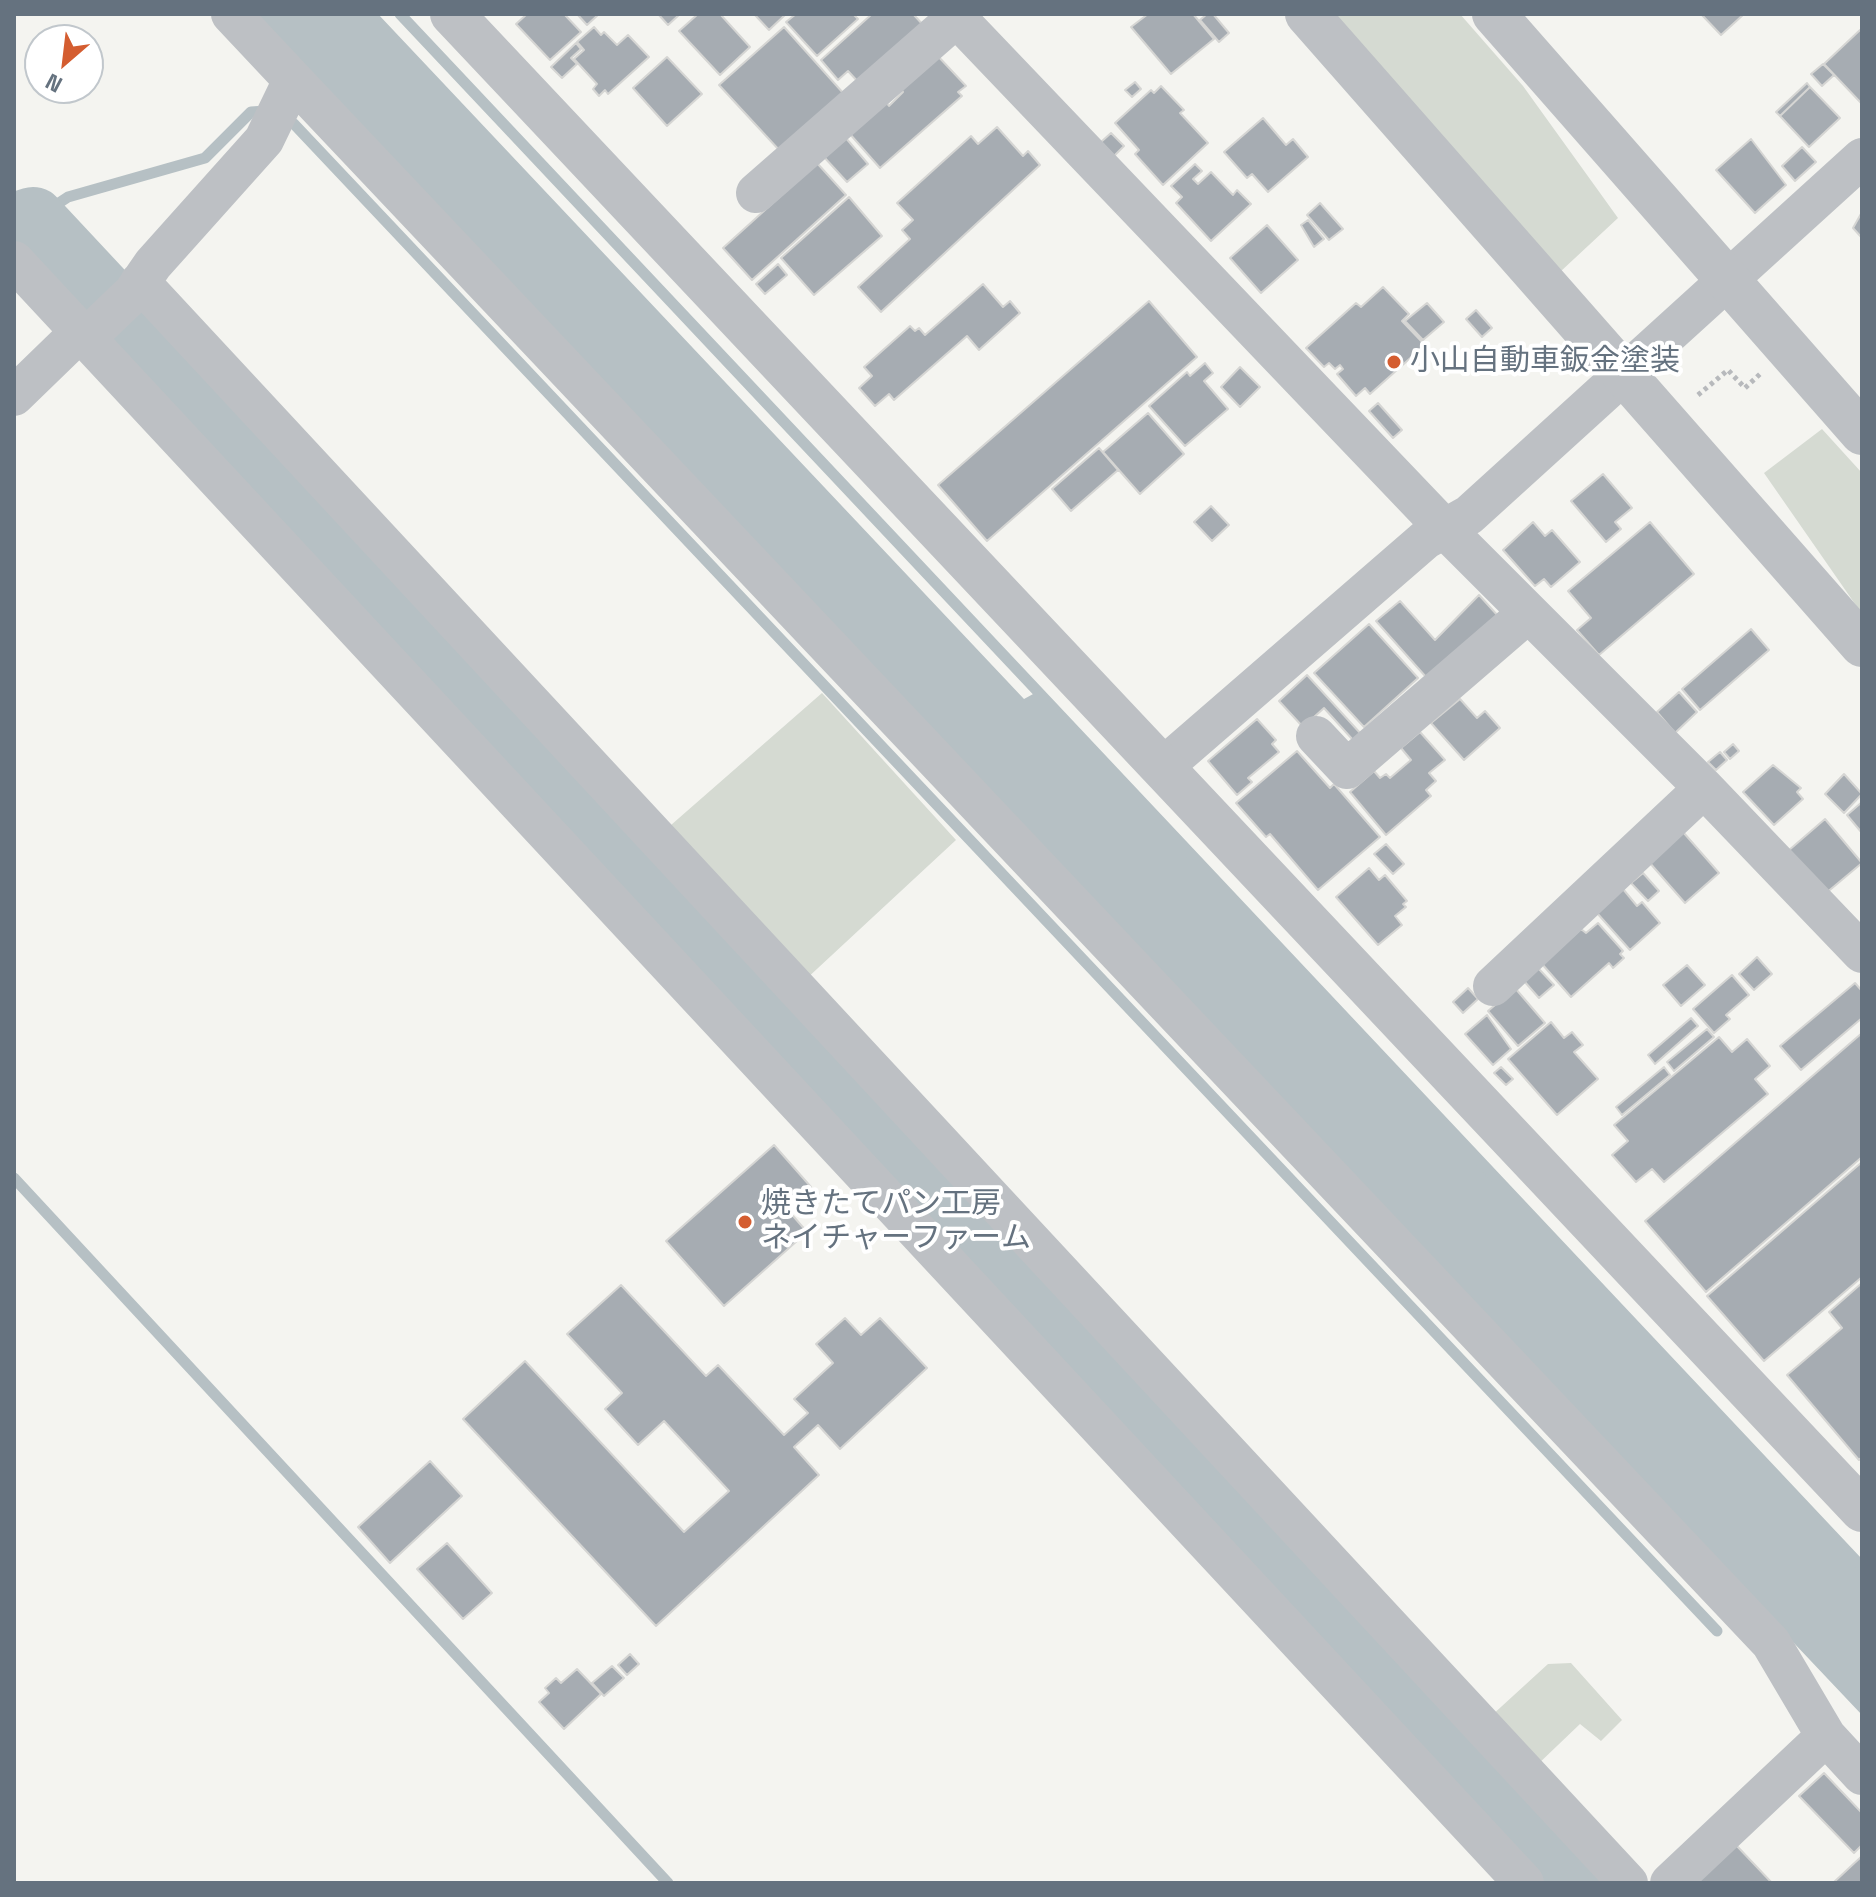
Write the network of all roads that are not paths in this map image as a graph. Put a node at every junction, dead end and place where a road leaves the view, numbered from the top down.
1 (231, 14) edge
2 (452, 14) edge
3 (1307, 14) edge
4 (1494, 14) edge
5 (954, 16) edge
6 (282, 106) junction
7 (1862, 158) edge
8 (756, 193) dead end
9 (14, 261) edge
10 (1730, 281) junction
11 (137, 287) junction
12 (88, 332) junction
13 (1624, 376) junction
14 (14, 396) edge
15 (1862, 433) edge
16 (1445, 529) junction
17 (1528, 613) junction
18 (1862, 645) edge
19 (1316, 736) dead end
20 (1163, 767) junction
21 (1704, 788) junction
22 (1862, 953) edge
23 (1493, 986) dead end
24 (1862, 1510) edge
25 (1826, 1736) junction
26 (1862, 1775) edge
27 (1524, 1883) edge
28 (1628, 1883) edge
29 (1670, 1883) edge

1 - 6 street
2 - 20 street
3 - 13 street
4 - 10 street
5 - 8 street
5 - 16 street
6 - 11 street
6 - 25 street
7 - 10 street
9 - 12 street
10 - 13 street
10 - 15 street
11 - 12 street
11 - 28 street
12 - 14 street
12 - 27 street
13 - 16 street
13 - 18 street
16 - 17 street
16 - 20 street
17 - 19 street
17 - 21 street
20 - 24 street
21 - 22 street
21 - 23 street
25 - 26 street
25 - 29 street

